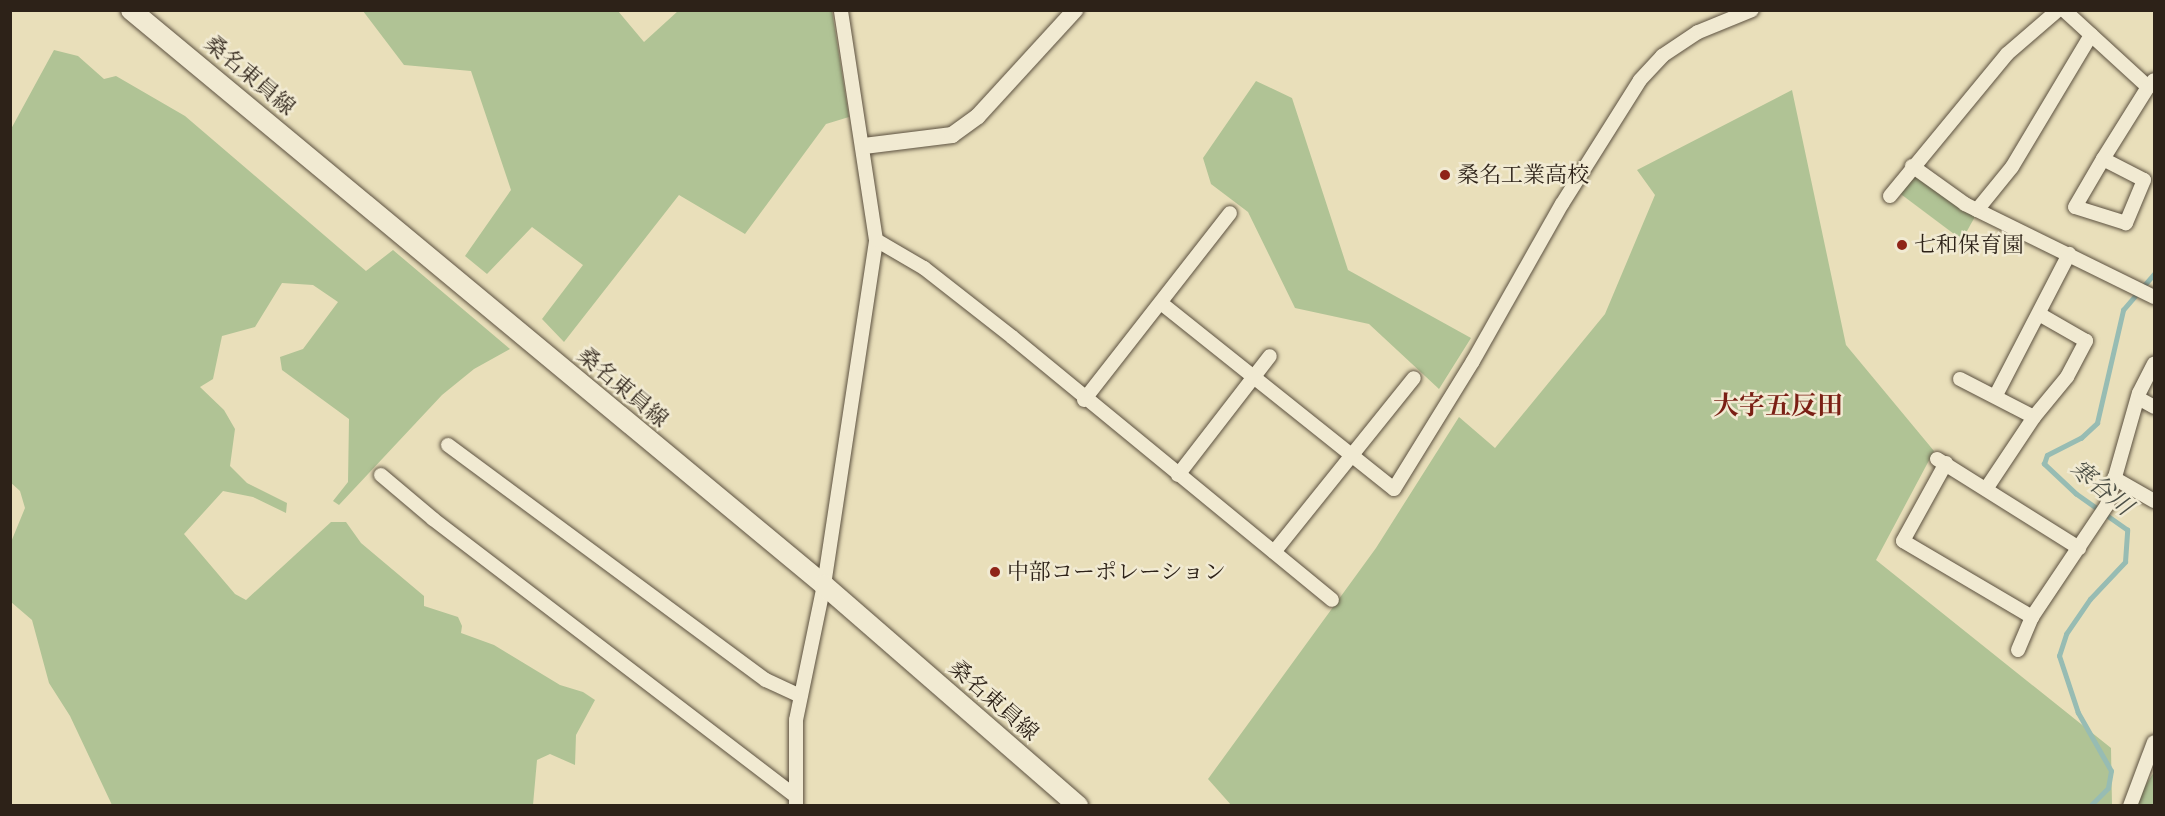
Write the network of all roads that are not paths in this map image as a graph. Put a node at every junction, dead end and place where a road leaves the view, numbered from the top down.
1 (131, 10) edge
2 (841, 10) edge
3 (1075, 10) edge
4 (1752, 10) edge
5 (2058, 10) edge
6 (2064, 10) edge
7 (2091, 35) junction
8 (2151, 83) edge
9 (864, 146) junction
10 (2103, 159) junction
11 (1912, 166) junction
12 (1890, 196) dead end
13 (1977, 210) junction
14 (1230, 213) dead end
15 (876, 240) junction
16 (2069, 254) junction
17 (2151, 295) edge
18 (1161, 303) junction
19 (2039, 314) junction
20 (1270, 356) dead end
21 (2154, 364) edge
22 (1254, 377) junction
23 (1414, 378) dead end
24 (1960, 379) dead end
25 (1996, 395) junction
26 (2138, 398) junction
27 (1084, 399) junction
28 (2154, 407) edge
29 (2034, 417) junction
30 (448, 445) dead end
31 (1351, 454) junction
32 (381, 475) dead end
33 (1178, 475) junction
34 (2114, 478) junction
35 (1986, 489) junction
36 (2154, 501) edge
37 (2079, 548) junction
38 (1274, 552) junction
39 (824, 585) junction
40 (1332, 600) dead end
41 (2032, 617) junction
42 (2018, 650) dead end
43 (801, 696) junction
44 (2154, 742) edge
45 (795, 801) edge
46 (1078, 806) edge
47 (2130, 806) edge

1 - 39 main road, 桑名東員線
2 - 9 street
3 - 9 street
4 - 31 street
5 - 11 street
6 - 7 street
7 - 8 street
7 - 13 street
8 - 10 street
9 - 15 street
10 - 10 street
11 - 12 street
11 - 13 street
13 - 16 street
14 - 18 street
15 - 27 street
15 - 39 street
16 - 17 street
16 - 19 street
18 - 22 street
18 - 27 street
19 - 25 street
19 - 29 street
20 - 22 street
21 - 26 street
22 - 31 street
22 - 33 street
23 - 31 street
24 - 25 street
25 - 29 street
26 - 28 street
26 - 34 street
27 - 33 street
29 - 35 street
30 - 43 street
31 - 38 street
32 - 45 street
33 - 38 street
34 - 36 street
34 - 37 street
35 - 37 street
35 - 41 street
37 - 41 street
38 - 40 street
39 - 43 street
39 - 46 main road, 桑名東員線
41 - 42 street
43 - 45 street
44 - 47 street

